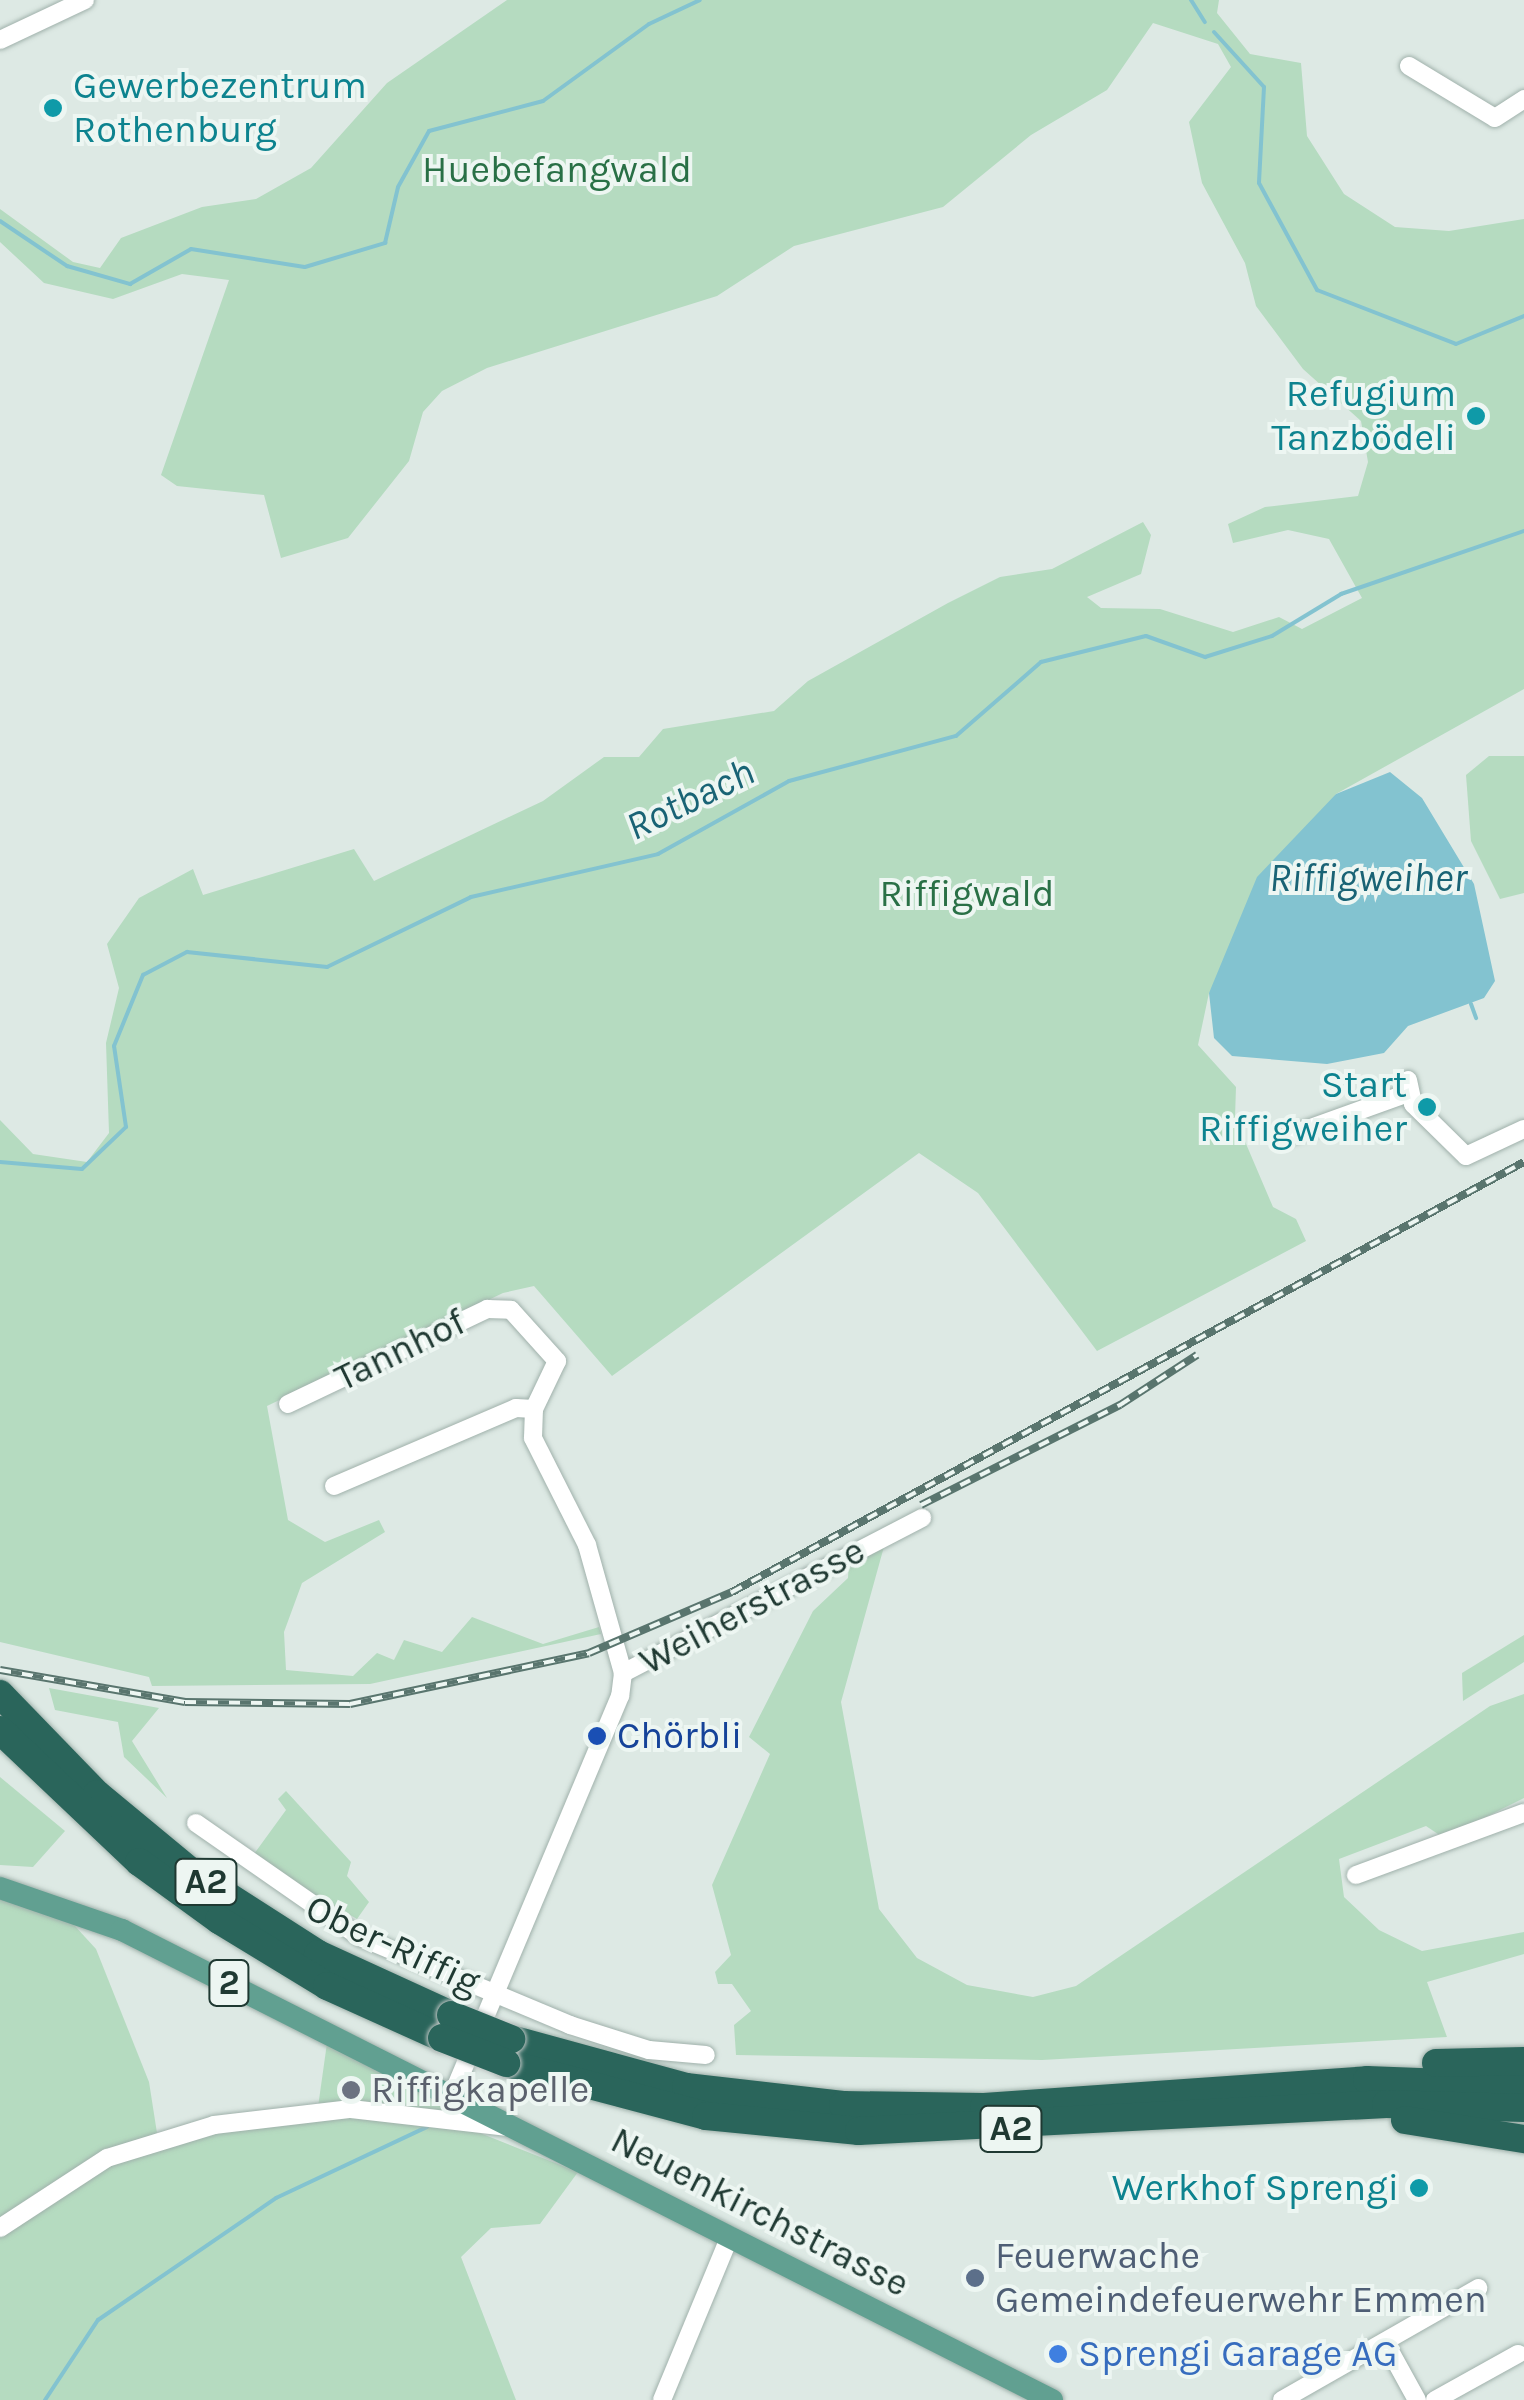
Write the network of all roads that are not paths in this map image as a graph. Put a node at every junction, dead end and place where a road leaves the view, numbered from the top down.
1 (79, 1) edge
2 (0, 40) edge
3 (1409, 66) dead end
4 (1524, 99) edge
5 (1524, 1129) edge
6 (1283, 1138) dead end
7 (288, 1404) dead end
8 (534, 1410) junction
9 (334, 1486) dead end
10 (922, 1518) dead end
11 (623, 1673) junction
12 (0, 1694) edge
13 (0, 1730) edge
14 (1524, 1814) edge
15 (196, 1823) dead end
16 (1356, 1874) dead end
17 (0, 1888) edge
18 (492, 2002) junction
19 (447, 2026) junction
20 (508, 2051) junction
21 (706, 2055) dead end
22 (1524, 2062) edge
23 (1266, 2084) junction
24 (1524, 2086) edge
25 (452, 2095) junction
26 (1524, 2108) edge
27 (1124, 2124) junction
28 (516, 2127) junction
29 (1524, 2139) edge
30 (0, 2228) edge
31 (730, 2236) junction
32 (1478, 2288) dead end
33 (1385, 2342) junction
34 (1518, 2354) dead end
35 (662, 2400) edge
36 (1052, 2400) edge
37 (1282, 2400) edge
38 (1417, 2400) edge
39 (1435, 2400) edge

1 - 2 street
3 - 4 street
5 - 6 street
7 - 8 street, Tannhof
8 - 9 street
8 - 11 street
10 - 11 street, Weiherstrasse
11 - 18 street, Weiherstrasse
12 - 19 highway, A2
13 - 19 highway, A2
14 - 16 street
15 - 18 street, Ober-Riffig
17 - 25 main road, Neuenkirchstrasse / 2
18 - 21 street
18 - 25 street, Weiherstrasse
19 - 20 highway, A2, bridge
20 - 23 highway, A2
20 - 27 highway, A2
22 - 23 highway
23 - 24 highway, A2
25 - 28 main road, Neuenkirchstrasse / 2
26 - 27 highway, A2
27 - 29 highway
28 - 30 street
28 - 31 main road, Neuenkirchstrasse / 2
31 - 35 street
31 - 36 main road, Neuenkirchstrasse / 2
32 - 33 street
33 - 37 street
33 - 38 street
34 - 39 street

